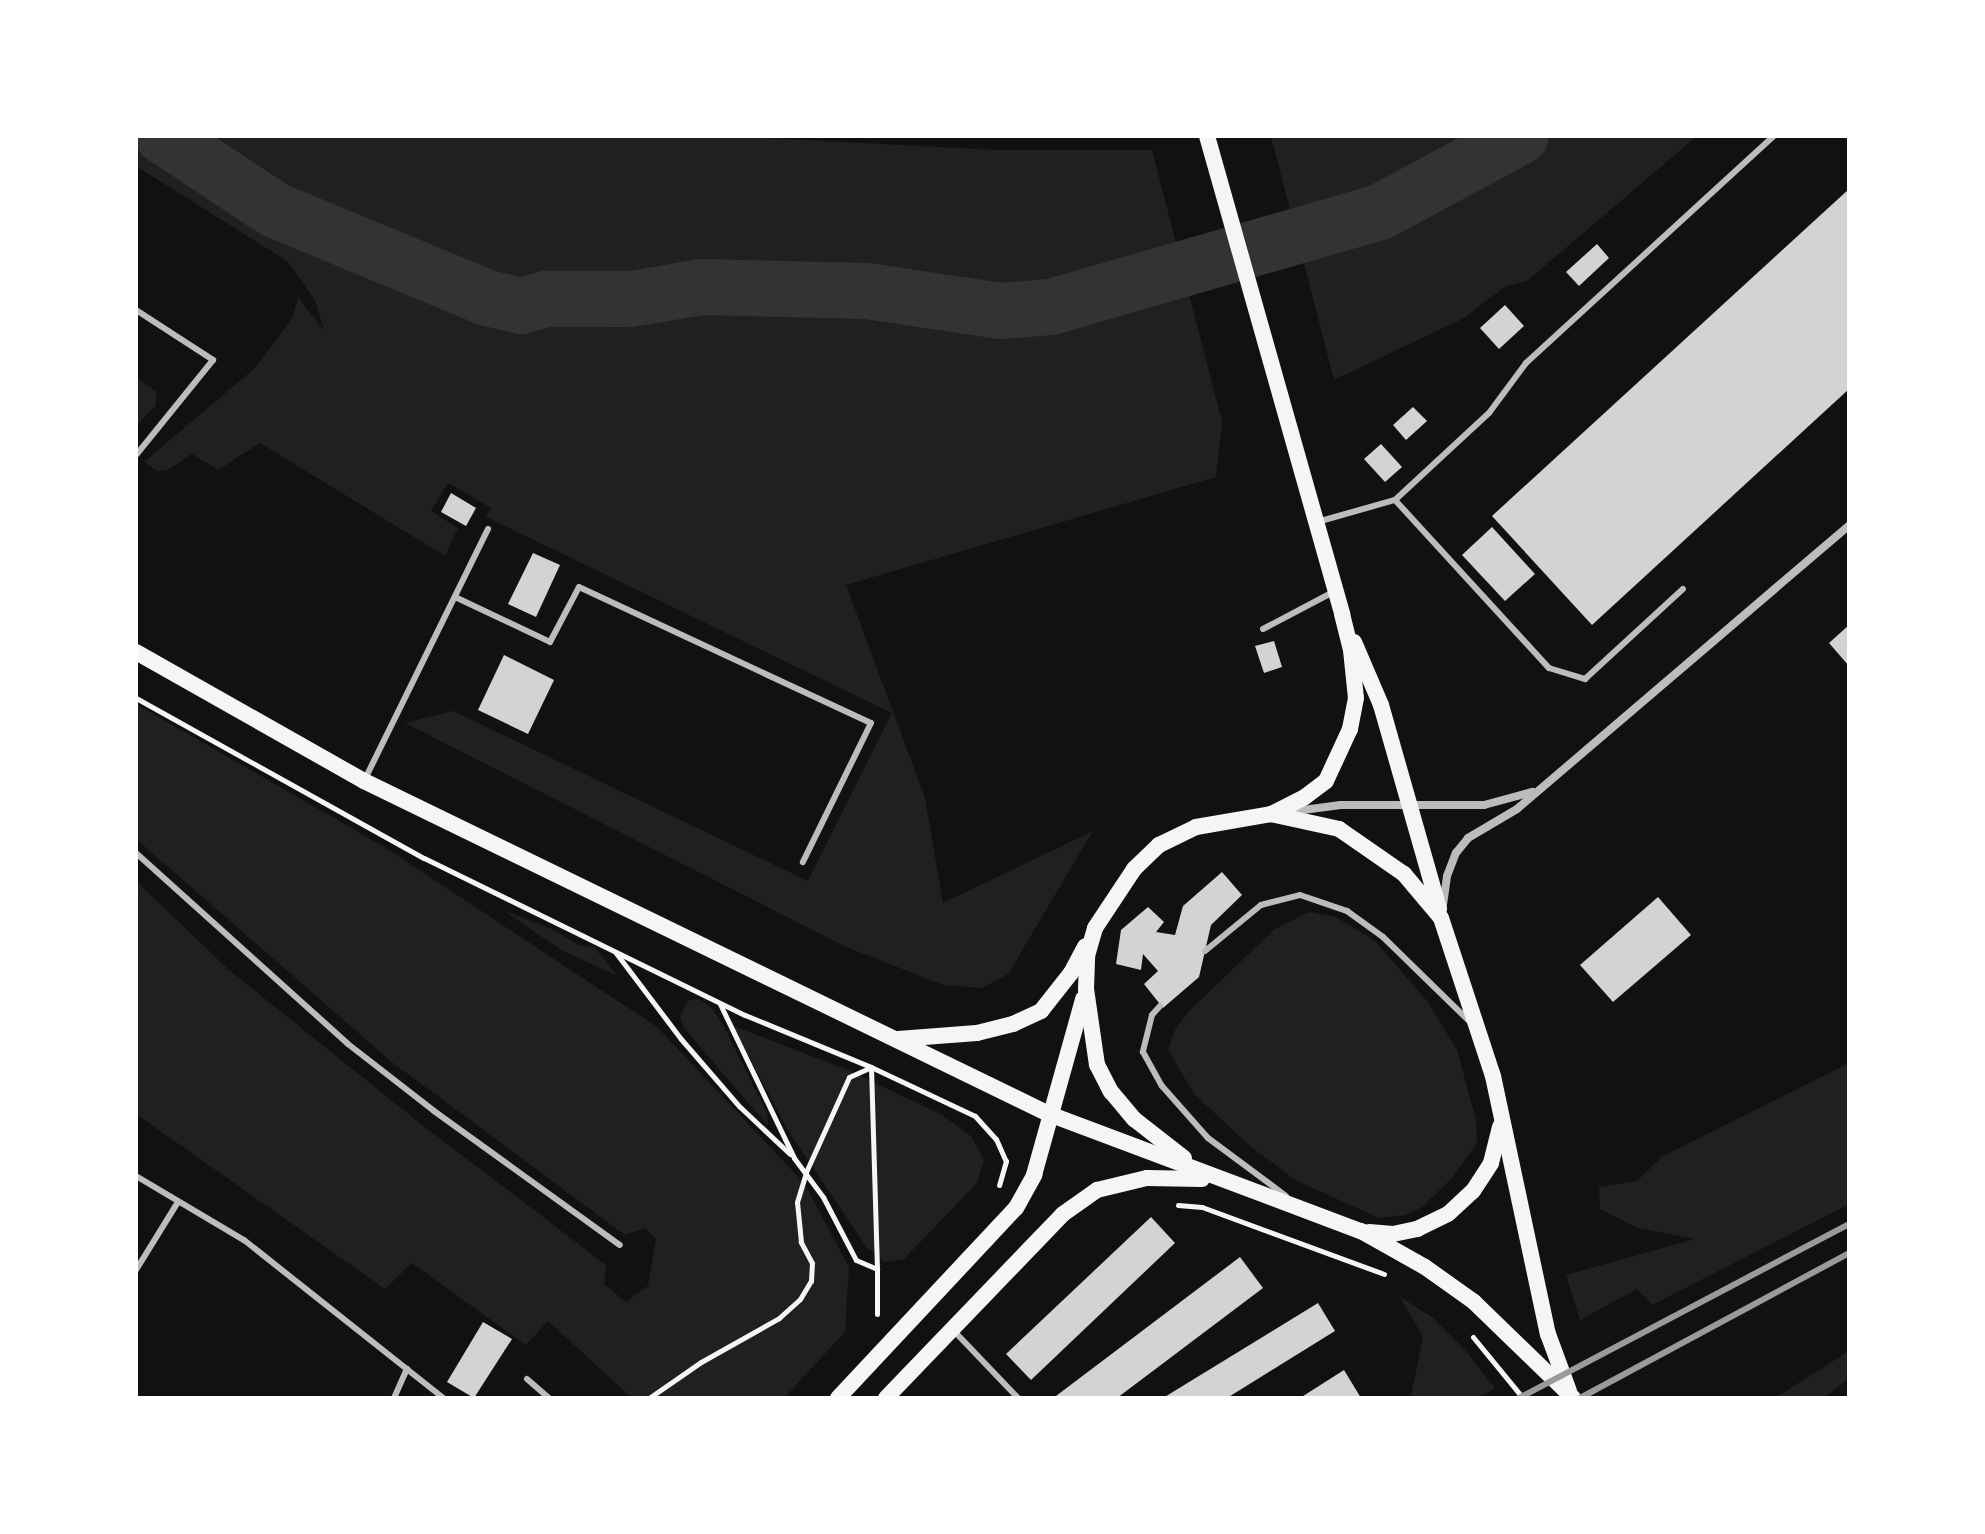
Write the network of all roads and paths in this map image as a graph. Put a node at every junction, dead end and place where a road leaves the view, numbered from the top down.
1 (1207, 136) edge
2 (1774, 136) edge
3 (136, 310) edge
4 (136, 455) edge
5 (1395, 500) junction
6 (1316, 522) junction
7 (1849, 525) edge
8 (488, 529) dead end
9 (1683, 589) dead end
10 (1335, 591) junction
11 (455, 597) junction
12 (1342, 614) junction
13 (1263, 629) dead end
14 (136, 652) edge
15 (136, 698) edge
16 (364, 781) junction
17 (1537, 790) junction
18 (1412, 807) junction
19 (1271, 814) junction
20 (136, 853) edge
21 (803, 862) dead end
22 (1441, 918) junction
23 (1095, 928) junction
24 (1205, 951) dead end
25 (615, 953) junction
26 (1086, 989) junction
27 (720, 1003) junction
28 (1160, 1006) dead end
29 (1476, 1027) junction
30 (897, 1039) junction
31 (871, 1067) junction
32 (1501, 1108) junction
33 (1049, 1114) junction
34 (794, 1158) junction
35 (806, 1172) junction
36 (136, 1176) edge
37 (1220, 1180) junction
38 (994, 1194) dead end
39 (178, 1202) junction
40 (1172, 1205) dead end
41 (1311, 1213) junction
42 (1361, 1231) junction
43 (620, 1245) dead end
44 (877, 1269) junction
45 (136, 1270) edge
46 (1389, 1277) dead end
47 (877, 1314) dead end
48 (952, 1328) junction
49 (1467, 1330) dead end
50 (407, 1369) junction
51 (527, 1379) dead end
52 (1572, 1397) edge
53 (394, 1398) edge
54 (443, 1398) edge
55 (549, 1398) edge
56 (649, 1398) edge
57 (838, 1398) edge
58 (886, 1398) edge
59 (1018, 1398) edge
60 (1523, 1398) edge

1 - 6 main road
2 - 5 lane
3 - 4 lane
5 - 6 lane
5 - 9 lane
6 - 10 main road
7 - 17 street
8 - 11 lane
10 - 12 main road
10 - 13 lane
11 - 16 lane
11 - 21 lane
12 - 18 main road
12 - 19 main road
14 - 16 main road
15 - 25 path
16 - 30 main road
17 - 18 street
17 - 22 street
18 - 19 street
18 - 22 main road
19 - 22 main road
19 - 23 main road
20 - 43 lane
22 - 29 main road
23 - 26 main road
23 - 30 main road
24 - 29 lane
25 - 27 path
25 - 34 path
26 - 33 main road
26 - 37 main road
27 - 31 path
27 - 34 path
28 - 41 lane
29 - 32 main road
30 - 33 main road
31 - 35 path
31 - 38 path
31 - 44 path
32 - 42 main road
32 - 52 main road
33 - 37 main road
33 - 57 main road
34 - 35 path
35 - 44 path
35 - 56 path
36 - 39 lane
37 - 41 main road
37 - 48 main road
39 - 45 lane
39 - 50 lane
40 - 46 path
41 - 42 main road
42 - 52 main road
44 - 47 path
48 - 58 main road
48 - 59 lane
49 - 60 path
50 - 53 lane
50 - 54 lane
51 - 55 lane

